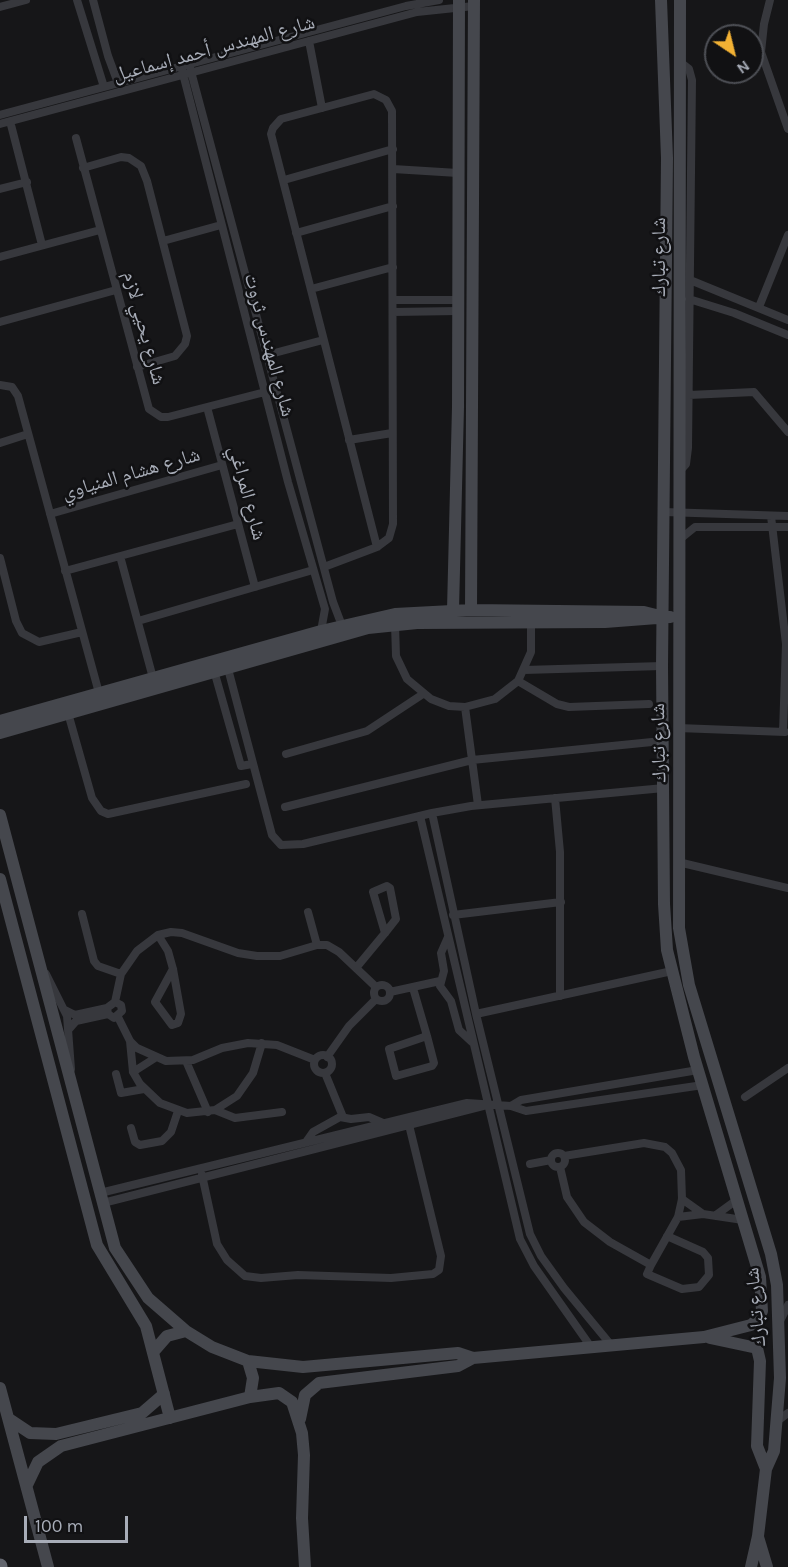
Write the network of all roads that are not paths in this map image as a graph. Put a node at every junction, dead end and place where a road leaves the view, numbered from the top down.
1 (26, 0) edge
2 (77, 0) edge
3 (93, 0) edge
4 (439, 0) edge
5 (661, 0) edge
6 (680, 0) edge
7 (770, 0) edge
8 (459, 3) edge
9 (474, 3) edge
10 (0, 7) edge
11 (309, 41) junction
12 (680, 62) junction
13 (186, 69) junction
14 (118, 83) junction
15 (104, 87) junction
16 (322, 108) junction
17 (0, 115) edge
18 (10, 121) junction
19 (0, 124) edge
20 (788, 129) edge
21 (76, 138) dead end
22 (393, 149) junction
23 (83, 168) junction
24 (393, 169) junction
25 (458, 173) junction
26 (284, 180) junction
27 (27, 182) junction
28 (0, 189) edge
29 (393, 206) junction
30 (458, 215) junction
31 (473, 215) junction
32 (221, 225) junction
33 (100, 230) junction
34 (296, 233) junction
35 (788, 235) edge
36 (163, 241) junction
37 (42, 245) junction
38 (0, 257) edge
39 (393, 267) junction
40 (690, 280) junction
41 (310, 289) junction
42 (116, 290) junction
43 (689, 299) junction
44 (393, 300) junction
45 (458, 305) junction
46 (759, 308) junction
47 (393, 312) junction
48 (786, 319) edge
49 (0, 322) edge
50 (778, 330) junction
51 (788, 335) edge
52 (323, 340) junction
53 (267, 355) junction
54 (137, 367) junction
55 (272, 374) junction
56 (261, 377) junction
57 (0, 384) edge
58 (265, 392) junction
59 (689, 395) junction
60 (207, 407) junction
61 (788, 432) edge
62 (392, 433) junction
63 (28, 434) junction
64 (349, 441) junction
65 (0, 443) edge
66 (222, 465) junction
67 (678, 474) junction
68 (664, 512) junction
69 (679, 513) junction
70 (50, 514) junction
71 (771, 516) junction
72 (788, 516) edge
73 (238, 524) junction
74 (772, 527) junction
75 (788, 527) edge
76 (677, 543) junction
77 (376, 547) junction
78 (120, 556) junction
79 (0, 558) edge
80 (324, 567) junction
81 (313, 570) junction
82 (65, 571) junction
83 (255, 587) junction
84 (335, 607) junction
85 (325, 609) junction
86 (453, 610) junction
87 (471, 610) junction
88 (663, 617) junction
89 (677, 617) junction
90 (138, 621) junction
91 (531, 621) junction
92 (395, 624) junction
93 (344, 629) junction
94 (321, 631) junction
95 (82, 632) junction
96 (787, 644) edge
97 (220, 665) junction
98 (662, 666) junction
99 (524, 670) junction
100 (153, 678) junction
101 (518, 681) junction
102 (99, 693) junction
103 (423, 694) junction
104 (649, 704) dead end
105 (662, 704) junction
106 (677, 704) junction
107 (465, 707) junction
108 (68, 713) junction
109 (0, 721) edge
110 (678, 728) junction
111 (785, 732) edge
112 (0, 733) edge
113 (662, 741) junction
114 (286, 754) dead end
115 (472, 760) junction
116 (252, 764) junction
117 (246, 784) dead end
118 (664, 788) junction
119 (555, 798) junction
120 (478, 805) junction
121 (285, 807) dead end
122 (432, 813) junction
123 (0, 815) edge
124 (420, 816) junction
125 (678, 862) junction
126 (1, 885) edge
127 (19, 885) junction
128 (788, 888) edge
129 (561, 902) junction
130 (308, 912) dead end
131 (82, 914) dead end
132 (453, 915) junction
133 (385, 933) junction
134 (158, 935) junction
135 (447, 936) junction
136 (317, 945) junction
137 (38, 961) junction
138 (356, 968) junction
139 (173, 969) junction
140 (672, 971) junction
141 (121, 974) junction
142 (440, 981) junction
143 (423, 986) junction
144 (376, 987) junction
145 (413, 988) junction
146 (442, 990) junction
147 (390, 992) junction
148 (692, 992) junction
149 (678, 995) junction
150 (560, 996) junction
151 (472, 998) junction
152 (376, 999) junction
153 (462, 1000) junction
154 (115, 1002) junction
155 (65, 1010) junction
156 (108, 1011) junction
157 (476, 1014) junction
158 (118, 1017) junction
159 (69, 1029) junction
160 (427, 1036) junction
161 (130, 1041) junction
162 (472, 1042) junction
163 (262, 1043) junction
164 (710, 1052) junction
165 (694, 1056) junction
166 (327, 1057) junction
167 (155, 1058) junction
168 (315, 1060) junction
169 (186, 1061) junction
170 (788, 1068) edge
171 (698, 1070) junction
172 (133, 1072) junction
173 (325, 1073) junction
174 (116, 1074) dead end
175 (70, 1085) junction
176 (702, 1085) junction
177 (144, 1089) junction
178 (579, 1090) junction
179 (745, 1097) dead end
180 (582, 1102) junction
181 (487, 1105) junction
182 (500, 1106) junction
183 (511, 1106) junction
184 (178, 1111) junction
185 (211, 1111) junction
186 (282, 1112) dead end
187 (339, 1118) junction
188 (383, 1123) junction
189 (409, 1125) junction
190 (131, 1128) dead end
191 (736, 1141) junction
192 (306, 1142) junction
193 (721, 1145) junction
194 (564, 1156) junction
195 (551, 1160) junction
196 (530, 1164) dead end
197 (560, 1167) junction
198 (202, 1175) junction
199 (176, 1179) junction
200 (101, 1198) junction
201 (682, 1198) junction
202 (738, 1198) junction
203 (703, 1214) junction
204 (716, 1215) junction
205 (678, 1217) junction
206 (743, 1221) junction
207 (667, 1236) junction
208 (651, 1264) junction
209 (140, 1289) junction
210 (129, 1298) junction
211 (788, 1305) edge
212 (780, 1322) junction
213 (186, 1331) junction
214 (704, 1337) junction
215 (611, 1345) junction
216 (591, 1347) junction
217 (154, 1351) junction
218 (473, 1358) junction
219 (248, 1360) junction
220 (0, 1388) edge
221 (164, 1394) junction
222 (250, 1397) junction
223 (788, 1413) edge
224 (8, 1417) junction
225 (170, 1418) junction
226 (300, 1420) junction
227 (776, 1422) junction
228 (766, 1470) junction
229 (27, 1485) junction
230 (758, 1536) junction
231 (48, 1567) edge
232 (305, 1567) edge
233 (750, 1567) edge
234 (767, 1567) edge

1 - 10 street
2 - 15 street
3 - 14 street
4 - 13 street, شارع المهندس أحمد إسماعيل
5 - 68 street, شارع تبارك
6 - 12 street, شارع تبارك
7 - 20 street
8 - 9 street, شارع المهندس أحمد إسماعيل
8 - 11 street, شارع المهندس أحمد إسماعيل
8 - 25 street
9 - 31 street
11 - 13 street, شارع المهندس أحمد إسماعيل
11 - 16 street
12 - 40 street
12 - 67 street, شارع تبارك
13 - 14 street, شارع المهندس أحمد إسماعيل
13 - 18 street, شارع المهندس أحمد إسماعيل
13 - 32 street, شارع المهندس ثروت
13 - 53 street, شارع المهندس ثروت
14 - 15 street, شارع المهندس أحمد إسماعيل
15 - 17 street, شارع المهندس أحمد إسماعيل
16 - 22 street
16 - 26 street
18 - 19 street, شارع المهندس أحمد إسماعيل
18 - 27 street
21 - 23 street, شارع يحيي لازم
22 - 24 street
22 - 26 street
23 - 33 street, شارع يحيي لازم
23 - 36 street
24 - 25 street
24 - 29 street
25 - 30 street
26 - 34 street
27 - 28 street
27 - 37 street
29 - 34 street
29 - 39 street
30 - 31 street
30 - 45 street
31 - 87 street
32 - 36 street
32 - 56 street, شارع المهندس ثروت
33 - 37 street
33 - 42 street, شارع يحيي لازم
34 - 41 street
35 - 46 street
36 - 54 street
37 - 38 street
39 - 41 street
39 - 44 street
40 - 43 street
40 - 46 street
41 - 52 street
42 - 49 street
42 - 54 street, شارع يحيي لازم
43 - 50 street
43 - 59 street
44 - 45 street
44 - 47 street
45 - 47 street
45 - 86 street
46 - 48 street
47 - 62 street
48 - 50 street
50 - 51 street
52 - 53 street
52 - 64 street
53 - 55 street, شارع المهندس ثروت
54 - 60 street, شارع يحيي لازم
55 - 56 street
55 - 80 street, شارع المهندس ثروت
56 - 58 street, شارع المهندس ثروت
57 - 63 street
58 - 60 street, شارع يحيي لازم
58 - 81 street, شارع المهندس ثروت
59 - 61 street
59 - 67 street
60 - 66 street, شارع المراغي
62 - 64 street
62 - 77 street
63 - 65 street
63 - 70 street
64 - 77 street
66 - 70 street, شارع هشام المنياوي
66 - 73 street, شارع المراغي
67 - 69 street, شارع تبارك
68 - 69 street
68 - 88 street, شارع تبارك
69 - 71 street
69 - 76 street, شارع تبارك
70 - 82 street
71 - 72 street
71 - 74 street
73 - 78 street
73 - 83 street, شارع المراغي
74 - 75 street
74 - 76 street
74 - 96 street
76 - 89 street, شارع تبارك
77 - 80 street
78 - 82 street
78 - 90 street
79 - 95 street
80 - 84 street, شارع المهندس ثروت
81 - 83 street
81 - 85 street, شارع المهندس ثروت
82 - 95 street
83 - 90 street
84 - 85 street
84 - 93 street, شارع المهندس ثروت
85 - 94 street, شارع المهندس ثروت
86 - 87 street
86 - 93 street
87 - 88 street
88 - 89 street
88 - 91 street
88 - 98 street, شارع تبارك
89 - 106 street, شارع تبارك
90 - 100 street
91 - 92 street
91 - 99 street
92 - 93 street
92 - 103 street
93 - 94 street
93 - 97 street
94 - 97 street
95 - 102 street
96 - 111 street
97 - 100 street
97 - 108 street
97 - 116 street
97 - 116 street
98 - 99 street
98 - 105 street, شارع تبارك
99 - 101 street
100 - 102 street
101 - 104 street
101 - 107 street
102 - 109 street
103 - 107 street
103 - 114 street
105 - 106 street
105 - 113 street, شارع تبارك
106 - 110 street, شارع تبارك
107 - 115 street
108 - 112 street
108 - 117 street
110 - 111 street
110 - 125 street, شارع تبارك
113 - 115 street
113 - 118 street, شارع تبارك
115 - 120 street
115 - 121 street
116 - 124 street
118 - 119 street
118 - 140 street, شارع تبارك
119 - 120 street
119 - 129 street
120 - 122 street
122 - 124 street
122 - 132 street
123 - 127 street
124 - 135 street
125 - 128 street
125 - 148 street, شارع تبارك
126 - 127 street
126 - 210 street
127 - 137 street
129 - 132 street
129 - 150 street
130 - 136 street
131 - 141 street
132 - 151 street
133 - 133 street
133 - 138 street
134 - 136 street
134 - 139 street
134 - 141 street
135 - 142 street
135 - 153 street
136 - 138 street
137 - 155 street
137 - 175 street
138 - 144 street
139 - 139 street
140 - 149 street, شارع تبارك
140 - 150 street
141 - 154 street
142 - 143 street
142 - 146 street
143 - 145 street
143 - 146 street
144 - 147 street
144 - 152 street
145 - 147 street
145 - 160 street
146 - 162 street
147 - 152 street
148 - 149 street
148 - 164 street, شارع تبارك
149 - 165 street, شارع تبارك
150 - 157 street
151 - 153 street
151 - 157 street
152 - 166 street
153 - 162 street
154 - 156 street
154 - 158 street
155 - 156 street
155 - 159 street
156 - 158 street
156 - 159 street
157 - 182 street
158 - 161 street
159 - 175 street
160 - 160 street
161 - 167 street
161 - 172 street
162 - 181 street
163 - 168 street
163 - 169 street
163 - 185 street
164 - 165 street
164 - 191 street, شارع تبارك
165 - 171 street, شارع تبارك
166 - 168 street
166 - 173 street
167 - 169 street
167 - 172 street
168 - 173 street
169 - 185 street
170 - 179 street
171 - 176 street, شارع تبارك
171 - 178 street
172 - 177 street
173 - 187 street
174 - 177 street
175 - 200 street
176 - 180 street
176 - 193 street, شارع تبارك
177 - 184 street
178 - 180 street
178 - 183 street
180 - 183 street
181 - 182 street
181 - 188 street
181 - 189 street
181 - 216 street
182 - 183 street
182 - 215 street
184 - 185 street
184 - 190 street
185 - 186 street
187 - 188 street
187 - 192 street
188 - 192 street
189 - 198 street
189 - 198 street
191 - 193 street
191 - 212 street, شارع تبارك
192 - 199 street
193 - 202 street, شارع تبارك
194 - 195 street
194 - 197 street
194 - 201 street
195 - 196 street
195 - 197 street
197 - 208 street
198 - 199 street
199 - 200 street
200 - 209 street
201 - 203 street
201 - 205 street
202 - 204 street
202 - 206 street, شارع تبارك
203 - 204 street
203 - 205 street
204 - 206 street
205 - 207 street
206 - 214 street, شارع تبارك
207 - 208 street
207 - 208 street
209 - 210 street
209 - 213 street
210 - 217 street
211 - 212 street
212 - 227 street, شارع تبارك
213 - 217 street
213 - 219 street
214 - 215 street
214 - 228 street, شارع تبارك
215 - 216 street
216 - 218 street
217 - 221 street
218 - 219 street
218 - 226 street
219 - 222 street
220 - 224 street
221 - 224 street
221 - 225 street
222 - 225 street
222 - 226 street
223 - 227 street
224 - 229 street
225 - 229 street
226 - 232 street
227 - 228 street, شارع تبارك
228 - 230 street, شارع تبارك
229 - 231 street
230 - 233 street, شارع تبارك
230 - 234 street, شارع تبارك

